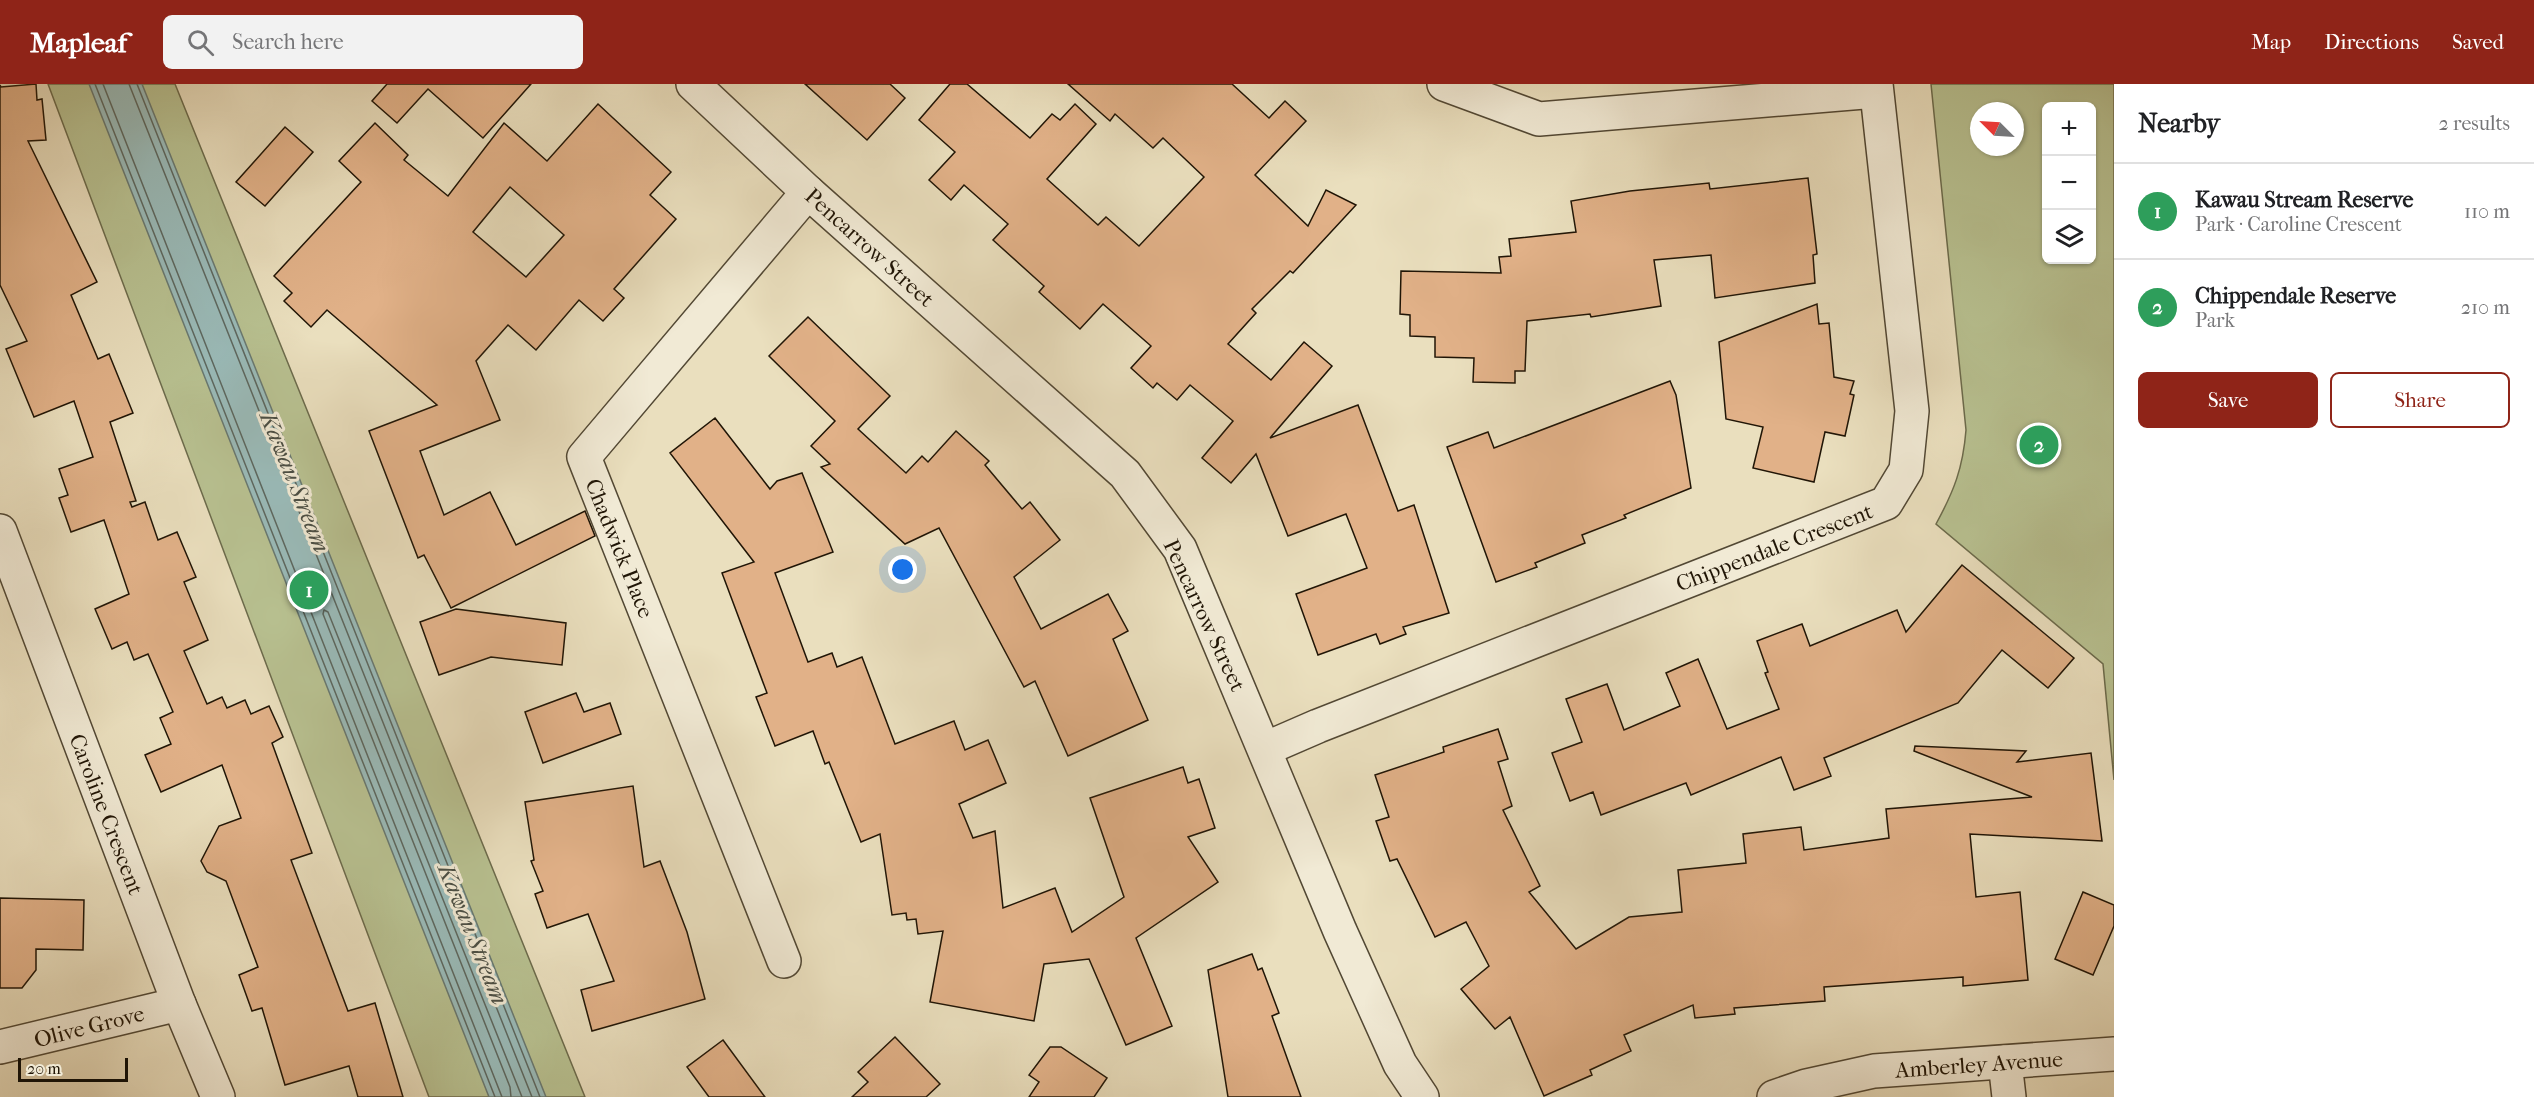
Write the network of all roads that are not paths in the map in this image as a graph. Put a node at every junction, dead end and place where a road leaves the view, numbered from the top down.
1 (693, 84) edge
2 (1444, 84) edge
3 (1876, 87) edge
4 (808, 192) junction
5 (0, 531) edge
6 (1265, 749) junction
7 (784, 961) dead end
8 (179, 1004) junction
9 (0, 1047) edge
10 (2114, 1054) edge
11 (2005, 1062) junction
12 (218, 1097) edge
13 (1422, 1097) edge
14 (1774, 1097) edge
15 (2010, 1097) edge

1 - 4 street, Pencarrow Street
2 - 3 street
3 - 6 street, Chippendale Crescent
4 - 6 street, Pencarrow Street
4 - 7 street, Chadwick Place
5 - 8 street, Caroline Crescent
6 - 13 street, Pencarrow Street
8 - 9 street, Olive Grove
8 - 12 street, Caroline Crescent
10 - 11 street, Amberley Avenue
11 - 14 street, Amberley Avenue
11 - 15 street

